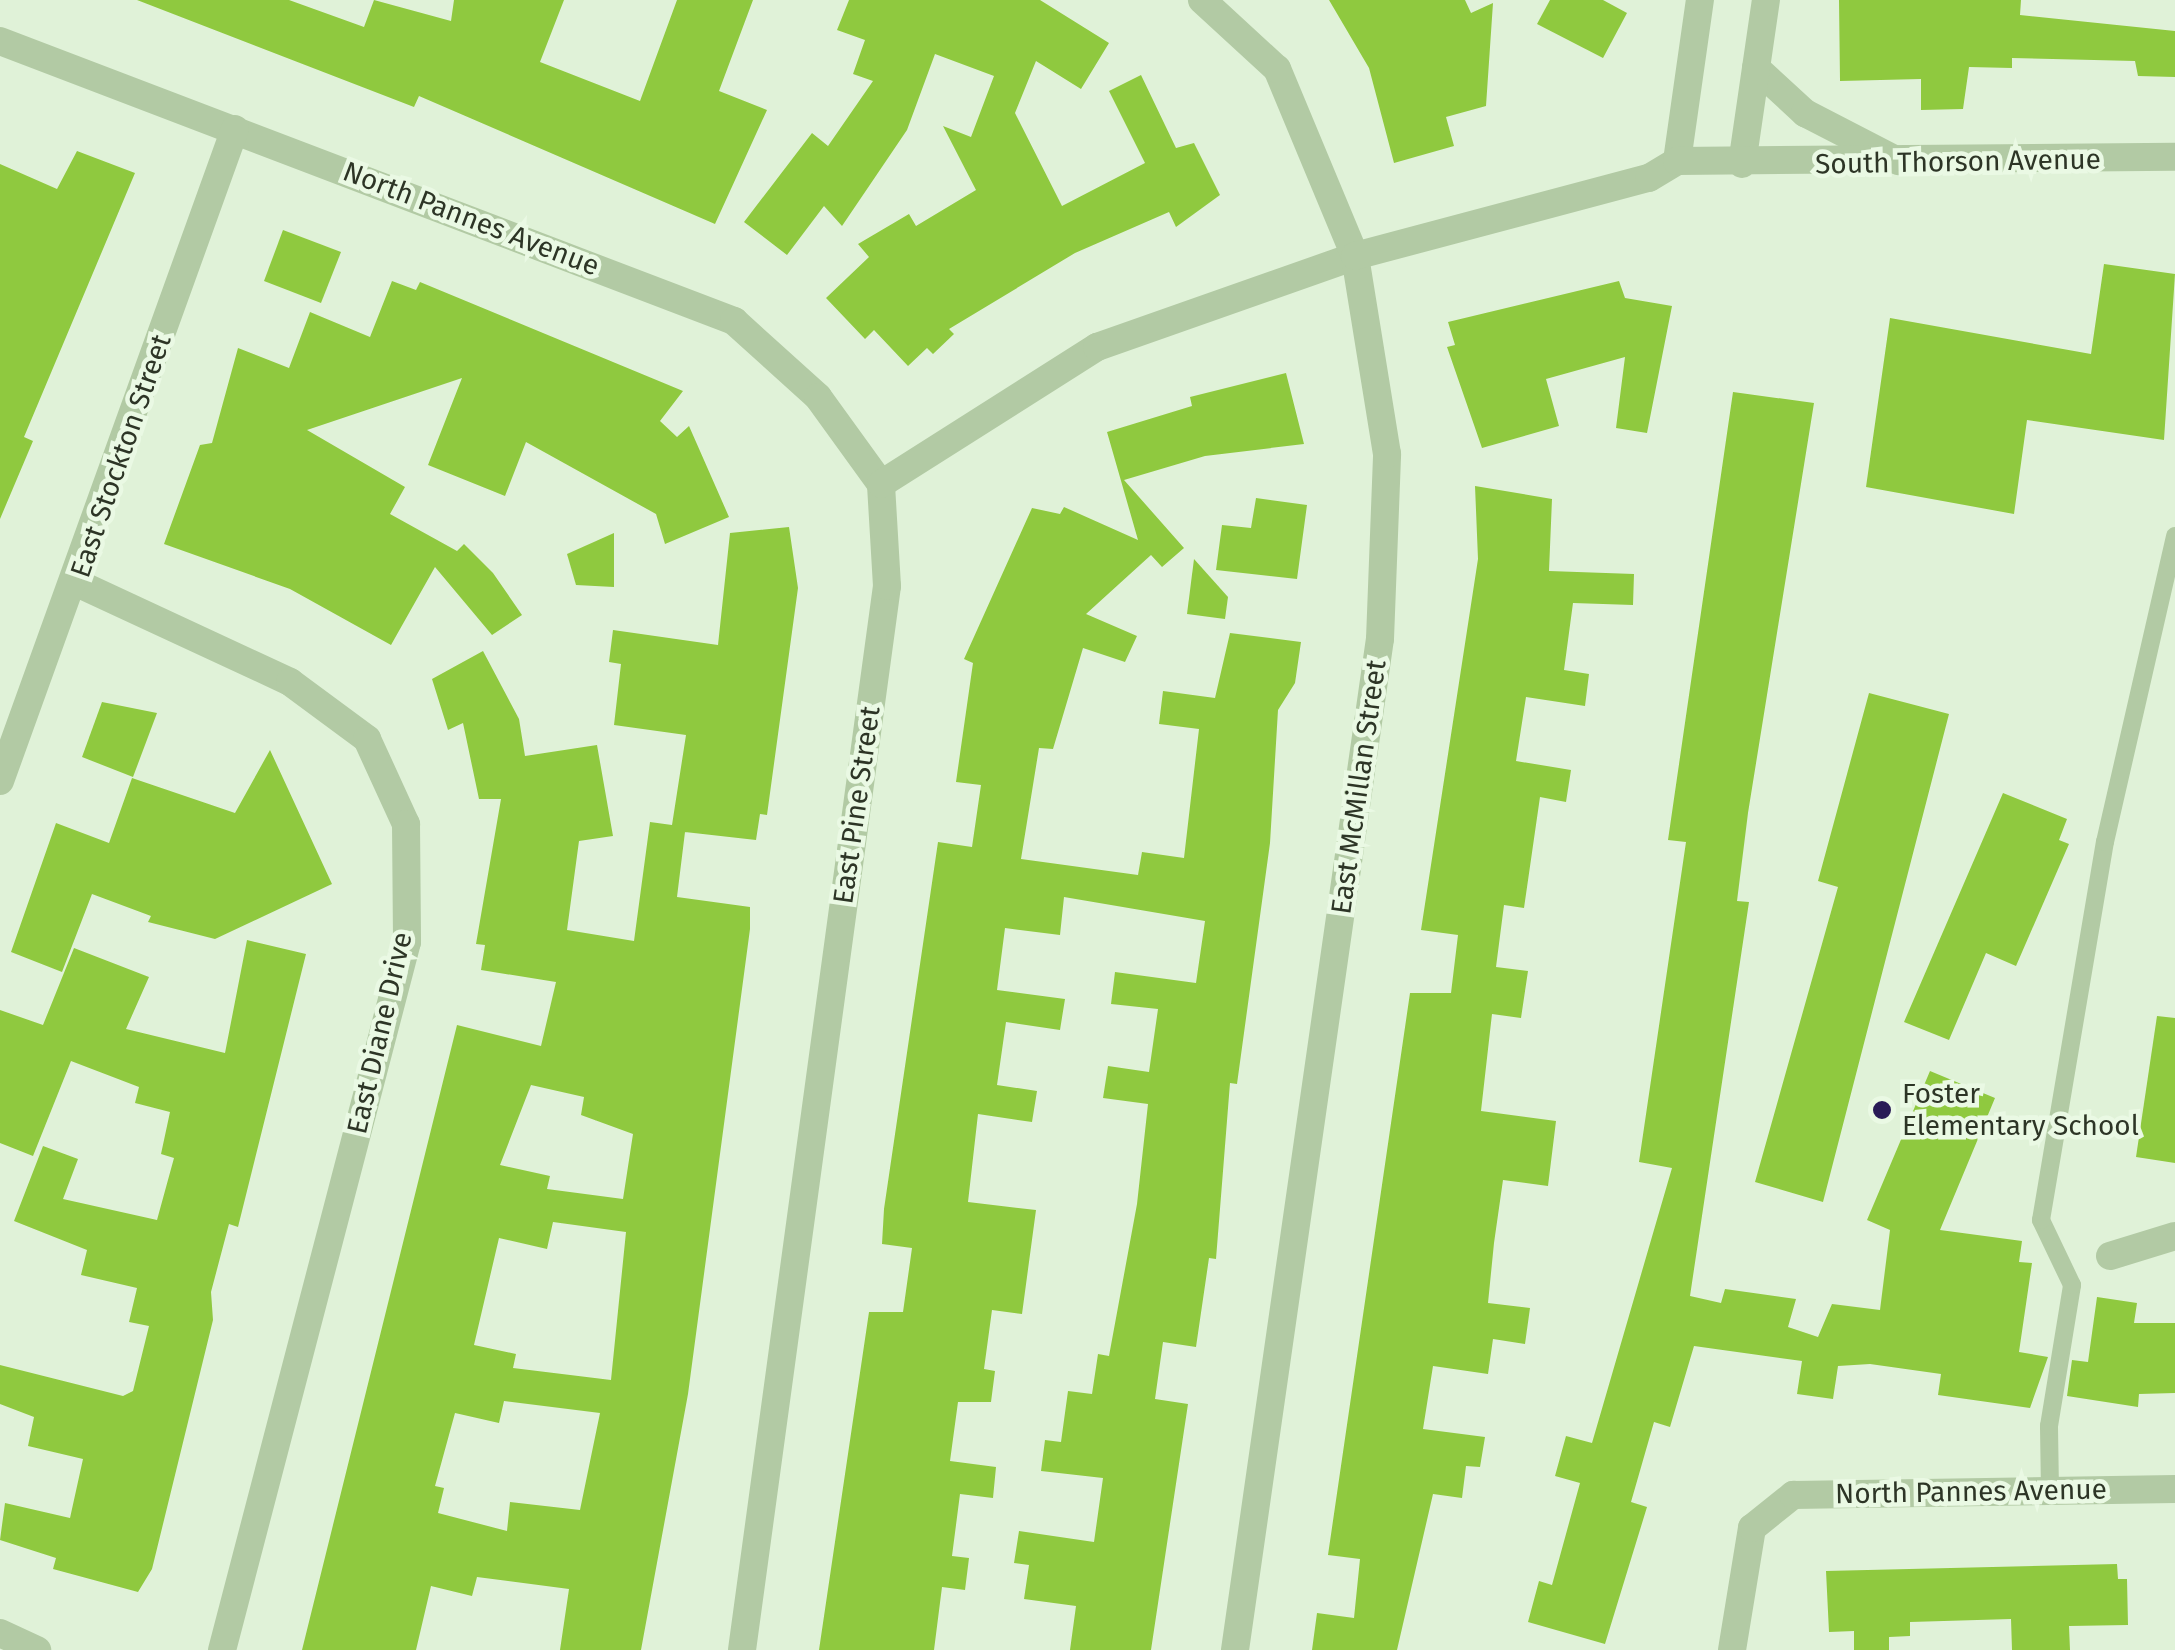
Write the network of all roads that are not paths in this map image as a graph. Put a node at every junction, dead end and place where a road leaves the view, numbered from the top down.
1 (1202, 0) edge
2 (1700, 0) edge
3 (1766, 0) edge
4 (0, 41) edge
5 (1756, 68) junction
6 (235, 129) junction
7 (2175, 157) edge
8 (1677, 161) junction
9 (1742, 164) junction
10 (1904, 164) junction
11 (1356, 256) junction
12 (881, 484) junction
13 (2175, 536) edge
14 (77, 583) junction
15 (0, 781) edge
16 (2175, 1236) edge
17 (2110, 1256) dead end
18 (2175, 1489) edge
19 (2050, 1491) junction
20 (0, 1634) edge
21 (37, 1650) edge
22 (222, 1650) edge
23 (742, 1650) edge
24 (1235, 1650) edge
25 (1732, 1650) edge

1 - 11 street, East McMillan Street
2 - 8 street
3 - 5 street
4 - 6 street, North Pannes Avenue
5 - 9 street
5 - 10 street
6 - 12 street, North Pannes Avenue
6 - 14 street, East Stockton Street
7 - 10 street, South Thorson Avenue
8 - 9 street
8 - 11 street
9 - 10 street, South Thorson Avenue
11 - 12 street
11 - 24 street, East McMillan Street
12 - 23 street, East Pine Street
13 - 19 lane
14 - 15 street, East Stockton Street
14 - 22 street, East Diane Drive
16 - 17 street
18 - 19 street, North Pannes Avenue
19 - 25 street, North Pannes Avenue
20 - 21 street

